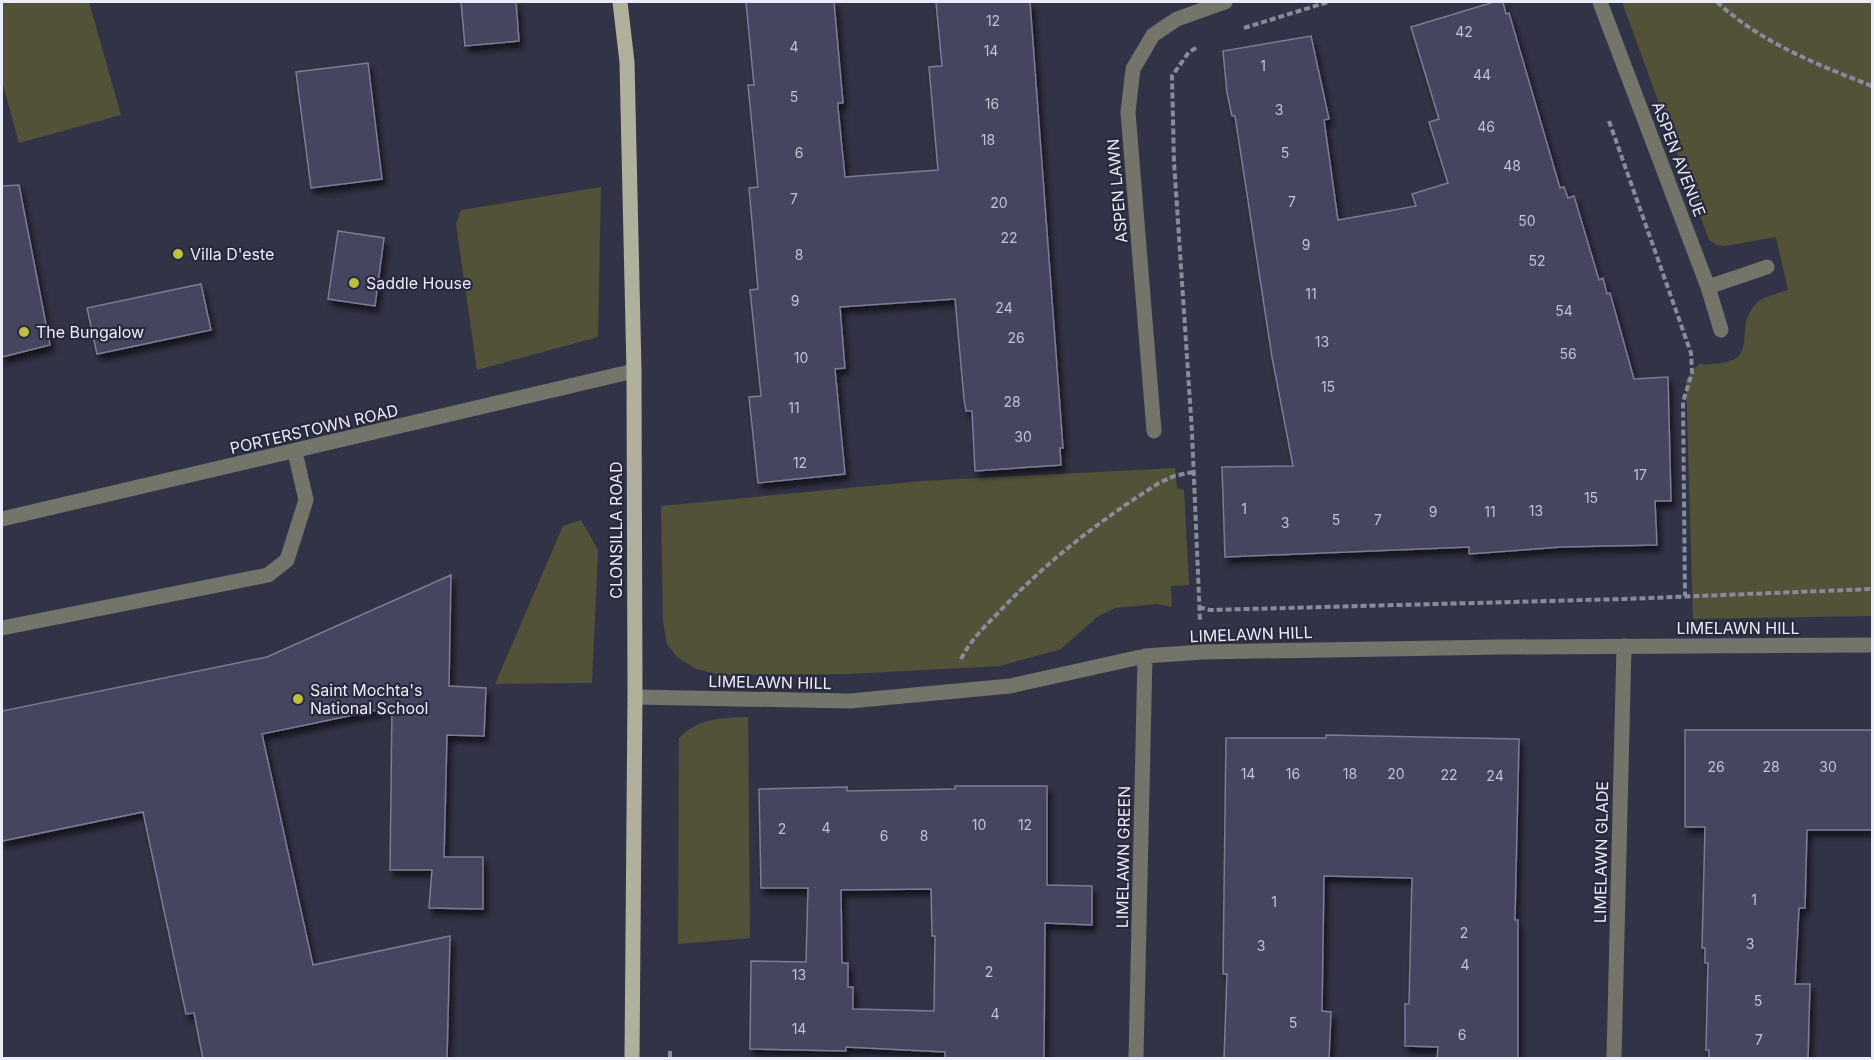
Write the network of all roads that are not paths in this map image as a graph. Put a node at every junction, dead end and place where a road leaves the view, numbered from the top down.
1 (620, 2) edge
2 (1225, 2) edge
3 (1600, 2) edge
4 (1767, 267) dead end
5 (1708, 287) junction
6 (1721, 330) dead end
7 (634, 371) junction
8 (1155, 431) dead end
9 (296, 452) junction
10 (2, 519) edge
11 (2, 628) edge
12 (1872, 645) edge
13 (1624, 646) junction
14 (1145, 656) junction
15 (635, 697) junction
16 (632, 1059) edge
17 (1136, 1059) edge
18 (1614, 1059) edge

1 - 7 main road, CLONSILLA ROAD
2 - 8 street, ASPEN LAWN
3 - 5 street, ASPEN AVENUE
4 - 5 street
5 - 6 street, ASPEN AVENUE
7 - 9 street, PORTERSTOWN ROAD
7 - 15 main road, CLONSILLA ROAD
9 - 10 street, PORTERSTOWN ROAD
9 - 11 street
12 - 13 street, LIMELAWN HILL
13 - 14 street, LIMELAWN HILL
13 - 18 street, LIMELAWN GLADE
14 - 15 street, LIMELAWN HILL
14 - 17 street, LIMELAWN GREEN
15 - 16 main road, CLONSILLA ROAD

